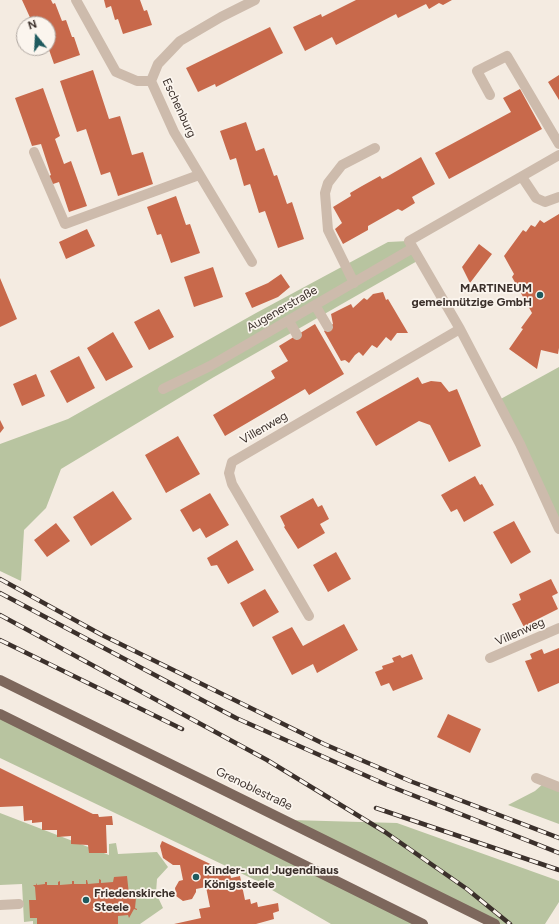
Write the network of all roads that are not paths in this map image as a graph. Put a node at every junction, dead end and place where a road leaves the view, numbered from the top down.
1 (76, 0) edge
2 (255, 0) edge
3 (151, 82) junction
4 (490, 95) dead end
5 (559, 144) edge
6 (376, 148) dead end
7 (34, 152) dead end
8 (559, 155) edge
9 (199, 175) junction
10 (522, 177) junction
11 (559, 198) edge
12 (411, 244) junction
13 (252, 262) dead end
14 (354, 283) junction
15 (315, 305) junction
16 (289, 321) junction
17 (328, 327) dead end
18 (460, 329) junction
19 (297, 335) dead end
20 (163, 389) dead end
21 (559, 529) edge
22 (309, 616) dead end
23 (559, 628) edge
24 (490, 658) dead end
25 (0, 680) edge
26 (0, 714) edge
27 (536, 778) dead end
28 (559, 787) edge
29 (19, 904) dead end
30 (0, 905) edge
31 (423, 924) edge
32 (495, 924) edge

1 - 3 street
2 - 3 street, Eschenburg
3 - 9 street, Eschenburg
4 - 5 street
6 - 14 street
7 - 9 street
8 - 10 street, Augenerstraße
9 - 13 street, Eschenburg
10 - 11 street
10 - 12 street, Augenerstraße
12 - 14 street, Augenerstraße
12 - 18 street
14 - 15 street, Augenerstraße
15 - 16 street, Augenerstraße
15 - 17 street
16 - 19 street
16 - 20 street, Augenerstraße
18 - 21 street
18 - 22 street, Villenweg
23 - 24 street, Villenweg
25 - 32 main road, Grenoblestraße
26 - 31 main road
27 - 28 street
29 - 30 street

